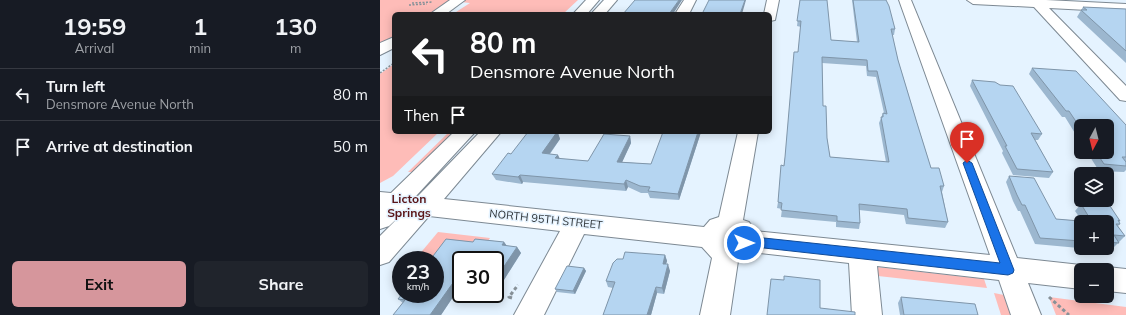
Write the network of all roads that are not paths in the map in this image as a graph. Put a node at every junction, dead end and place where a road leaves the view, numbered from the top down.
1 (459, 0) edge
2 (594, 0) edge
3 (611, 0) edge
4 (690, 0) edge
5 (773, 0) edge
6 (905, 0) edge
7 (973, 0) edge
8 (1037, 3) junction
9 (434, 7) edge
10 (1126, 8) edge
11 (582, 12) edge
12 (600, 12) edge
13 (683, 12) edge
14 (771, 12) edge
15 (392, 42) edge
16 (380, 50) edge
17 (1126, 96) edge
18 (463, 134) edge
19 (489, 134) edge
20 (748, 134) edge
21 (424, 206) junction
22 (385, 207) edge
23 (577, 223) junction
24 (728, 239) junction
25 (862, 253) junction
26 (380, 254) edge
27 (1008, 270) junction
28 (1074, 276) edge
29 (1114, 280) edge
30 (1126, 281) edge
31 (520, 306) edge
32 (715, 315) edge
33 (867, 315) edge
34 (1026, 315) edge

1 - 9 street
2 - 11 street
3 - 12 street
4 - 13 street
5 - 14 street
6 - 27 street
7 - 8 street
8 - 10 street
8 - 17 street
15 - 16 street
18 - 22 street
19 - 21 street
20 - 24 street
21 - 22 street, NORTH 95TH STREET
21 - 23 street, NORTH 95TH STREET
21 - 26 street
23 - 24 street, NORTH 95TH STREET
23 - 31 street
24 - 25 street, NORTH 95TH STREET
24 - 32 street
25 - 27 street, NORTH 95TH STREET
25 - 33 street
27 - 28 street, NORTH 95TH STREET
27 - 34 street
29 - 30 street

